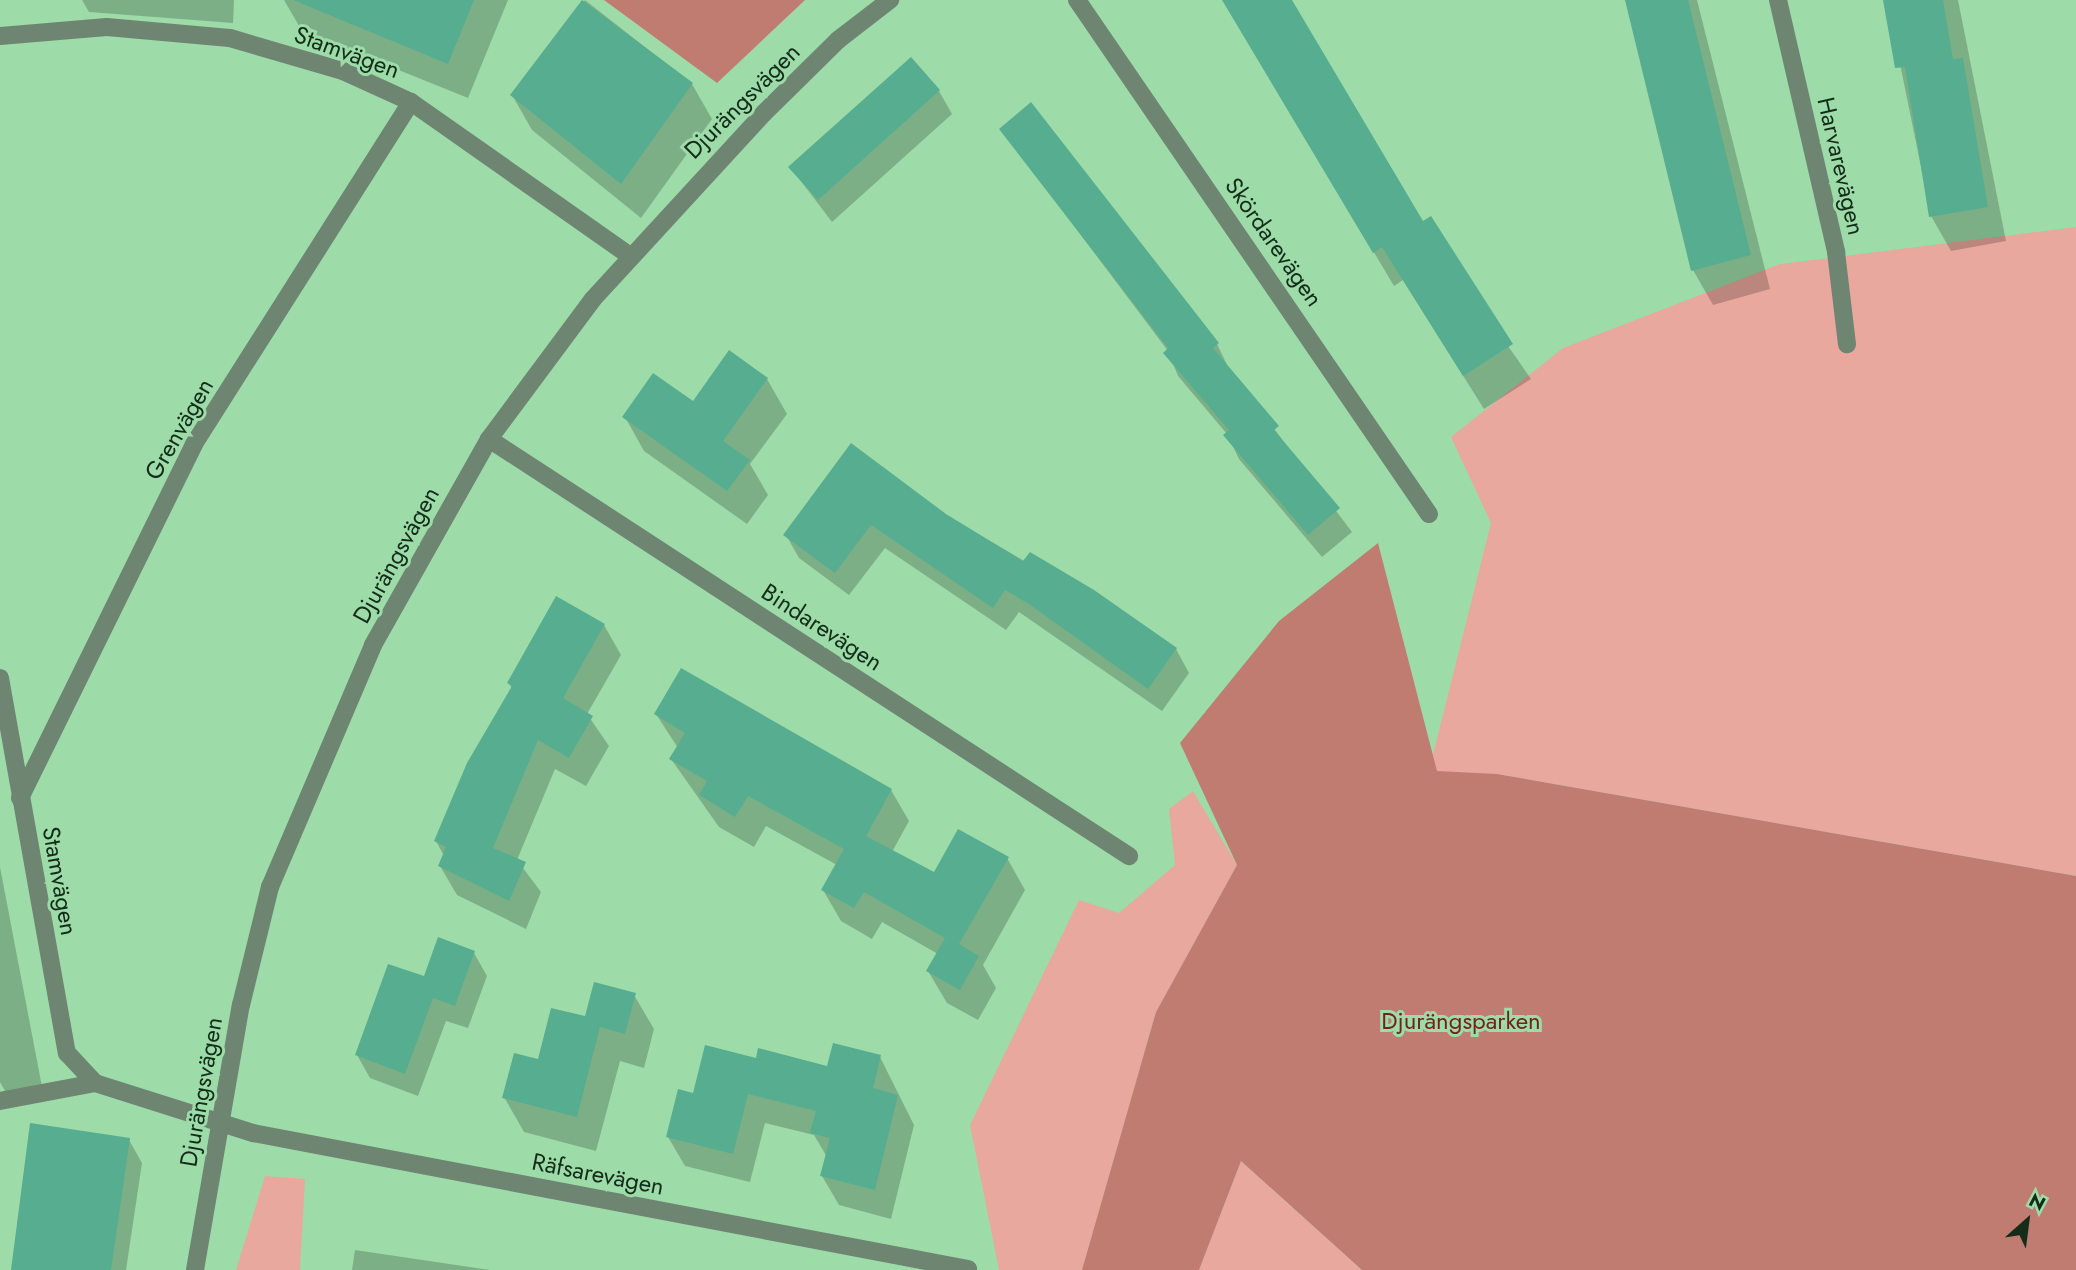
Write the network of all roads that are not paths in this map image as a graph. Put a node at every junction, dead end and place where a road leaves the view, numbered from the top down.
1 (890, 0) edge
2 (1077, 0) edge
3 (1778, 0) edge
4 (0, 36) edge
5 (411, 102) junction
6 (630, 256) junction
7 (1847, 344) dead end
8 (489, 439) junction
9 (1429, 514) dead end
10 (0, 678) edge
11 (20, 798) junction
12 (1129, 856) dead end
13 (95, 1083) junction
14 (0, 1101) edge
15 (220, 1121) junction
16 (968, 1269) edge
17 (195, 1270) edge

1 - 6 street, Djurängsvägen
2 - 9 street, Skördarevägen
3 - 7 street, Harvarevägen
4 - 5 street, Stamvägen
5 - 6 street, Stamvägen
5 - 11 street, Grenvägen
6 - 8 street, Djurängsvägen
8 - 12 street, Bindarevägen
8 - 15 street, Djurängsvägen
10 - 11 street, Stamvägen
11 - 13 street, Stamvägen
13 - 14 street
13 - 15 street
15 - 16 street, Räfsarevägen
15 - 17 street, Djurängsvägen

